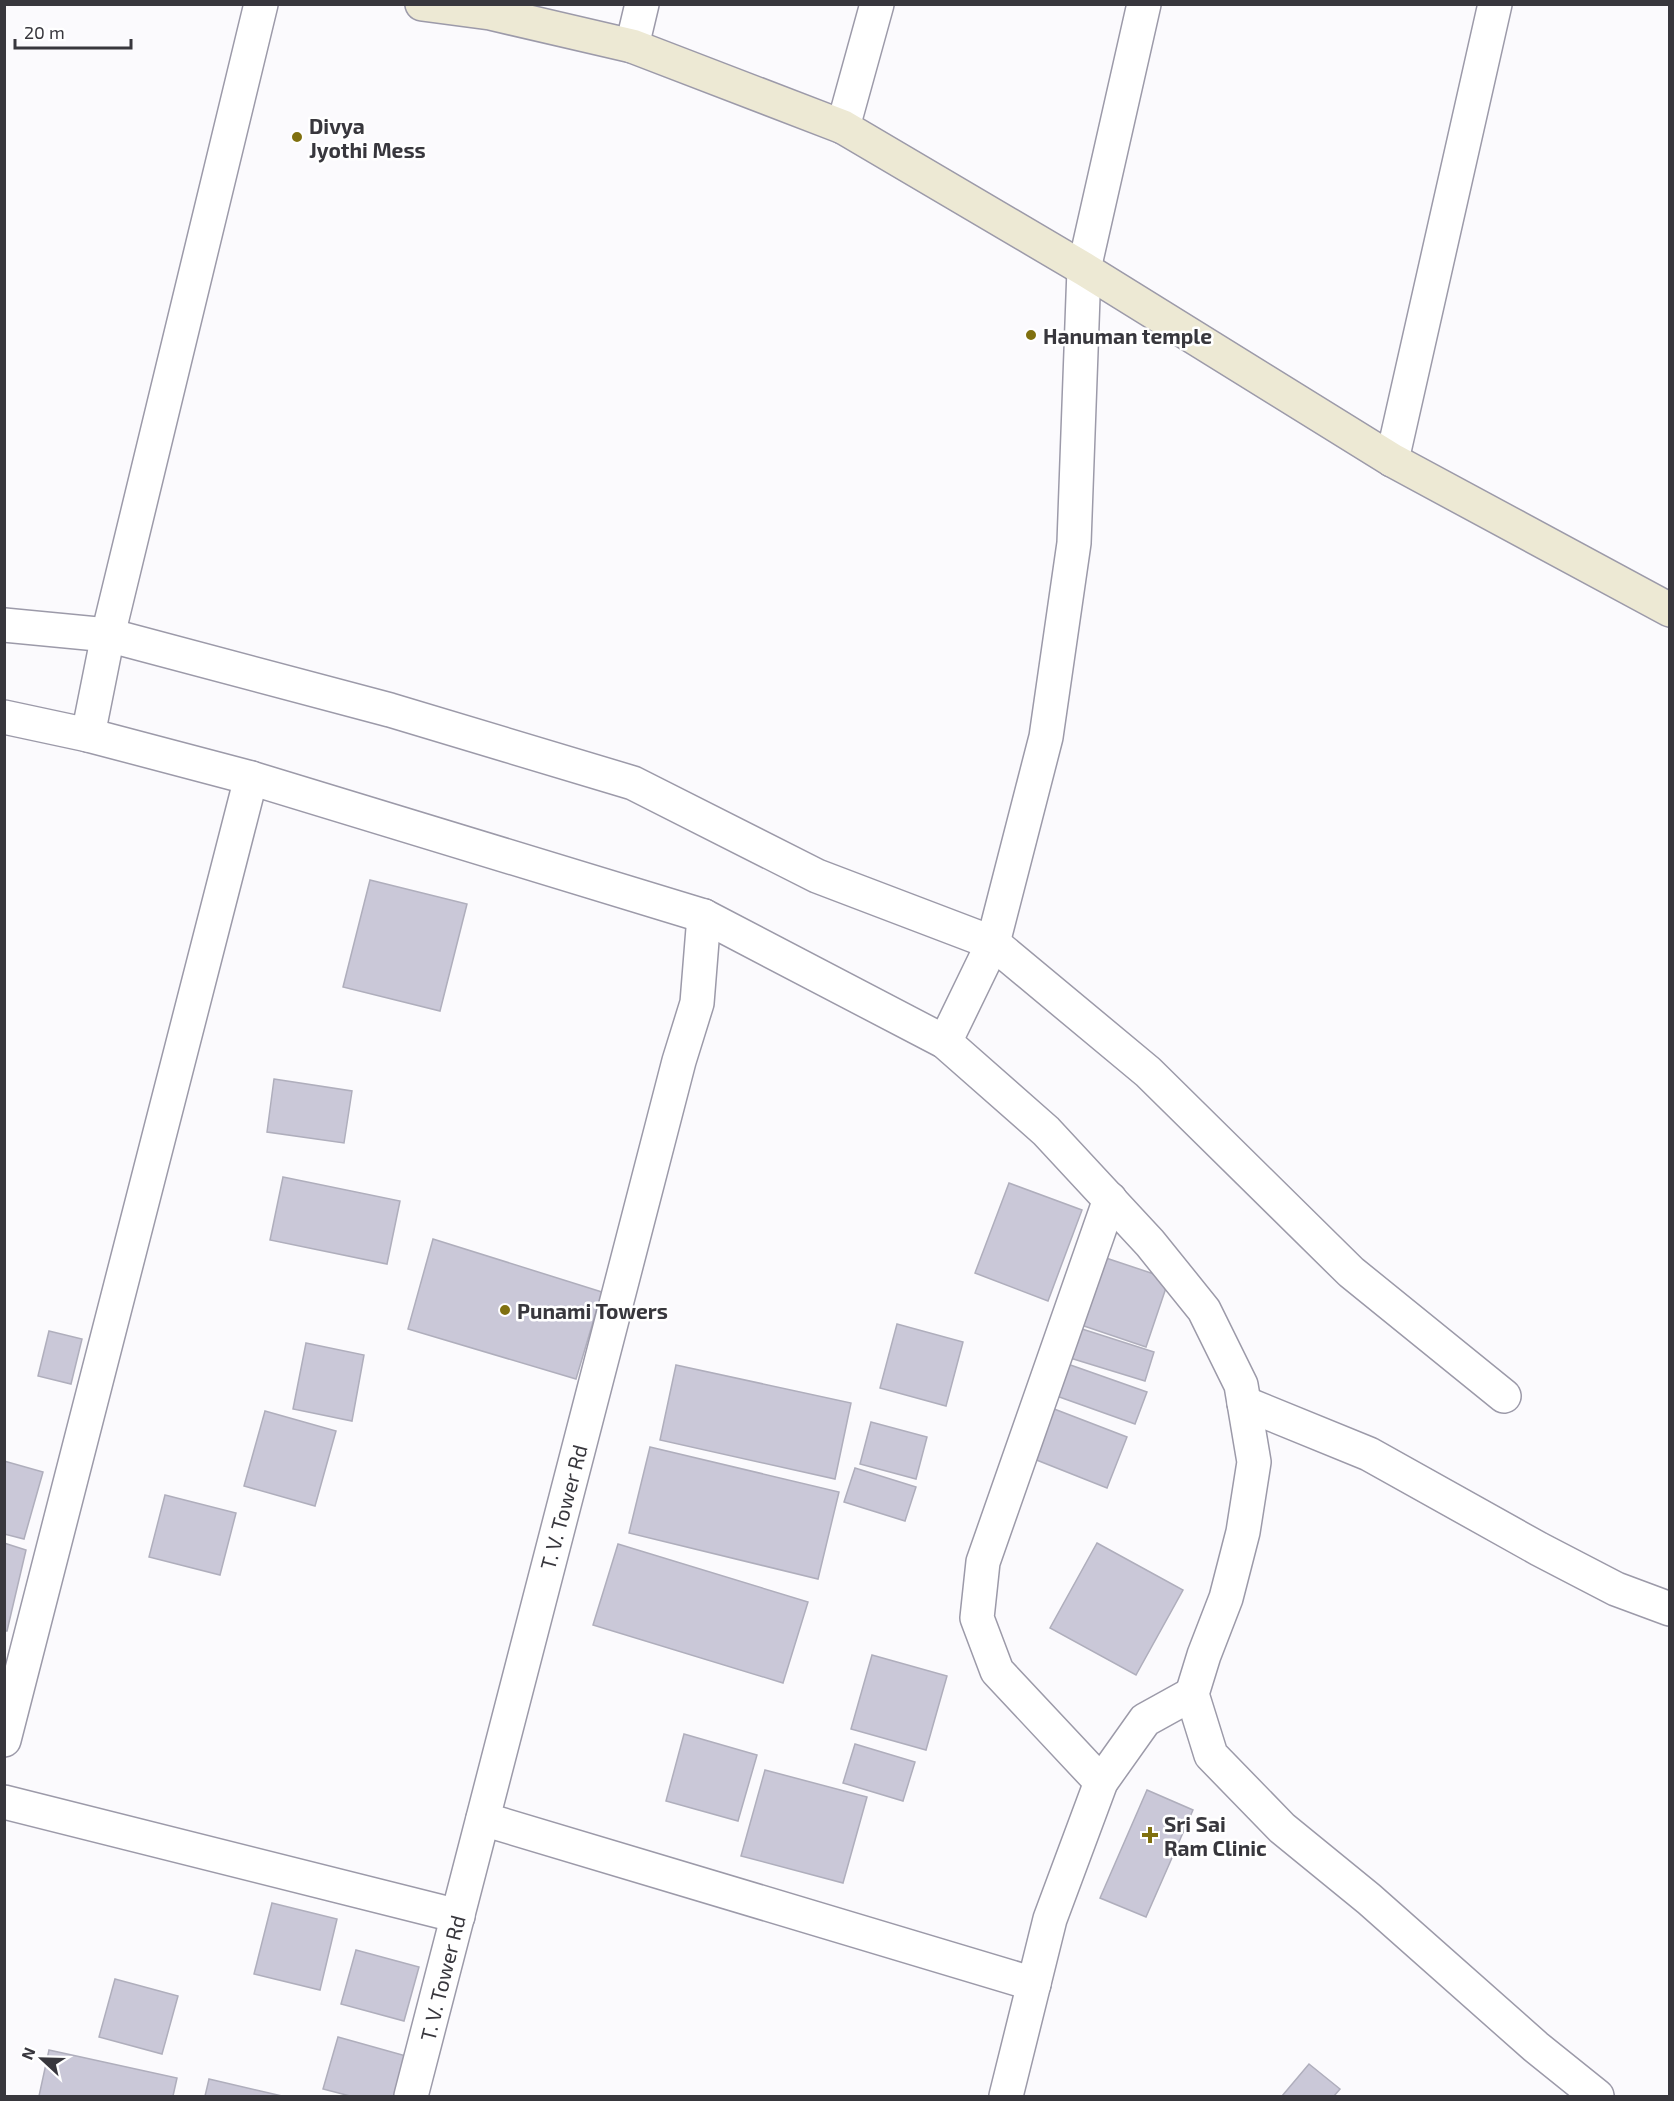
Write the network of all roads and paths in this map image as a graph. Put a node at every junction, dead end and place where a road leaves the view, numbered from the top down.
1 (261, 4) edge
2 (422, 4) edge
3 (642, 4) edge
4 (878, 4) edge
5 (1144, 4) edge
6 (1496, 4) edge
7 (632, 46) junction
8 (843, 127) junction
9 (1084, 269) junction
10 (1392, 460) junction
11 (1670, 610) edge
12 (4, 625) edge
13 (108, 635) junction
14 (4, 717) edge
15 (88, 735) junction
16 (250, 778) junction
17 (704, 916) junction
18 (993, 943) junction
19 (945, 1042) junction
20 (1110, 1199) junction
21 (1504, 1396) dead end
22 (1244, 1403) junction
23 (1670, 1609) edge
24 (14, 1668) edge
25 (1192, 1694) junction
26 (4, 1740) edge
27 (1101, 1782) junction
28 (4, 1802) edge
29 (483, 1819) junction
30 (458, 1916) junction
31 (1034, 1984) junction
32 (411, 2097) edge
33 (1006, 2097) edge
34 (1597, 2097) edge

1 - 13 street
2 - 7 main road
3 - 7 street
4 - 8 street
5 - 9 street
6 - 10 street
7 - 8 main road
8 - 9 main road
9 - 10 main road
9 - 18 street
10 - 11 main road
12 - 13 street
13 - 15 street
13 - 18 street
14 - 15 street
15 - 16 street
16 - 17 street
16 - 24 street
17 - 19 street
17 - 29 street, T. V. Tower Rd
18 - 19 street
18 - 21 street
19 - 20 street
20 - 22 street
20 - 27 street
22 - 23 street
22 - 25 street
24 - 26 street
25 - 27 street
25 - 34 street
27 - 31 street
28 - 30 street
29 - 30 street, T. V. Tower Rd
29 - 31 street
30 - 32 street, T. V. Tower Rd
31 - 33 street

